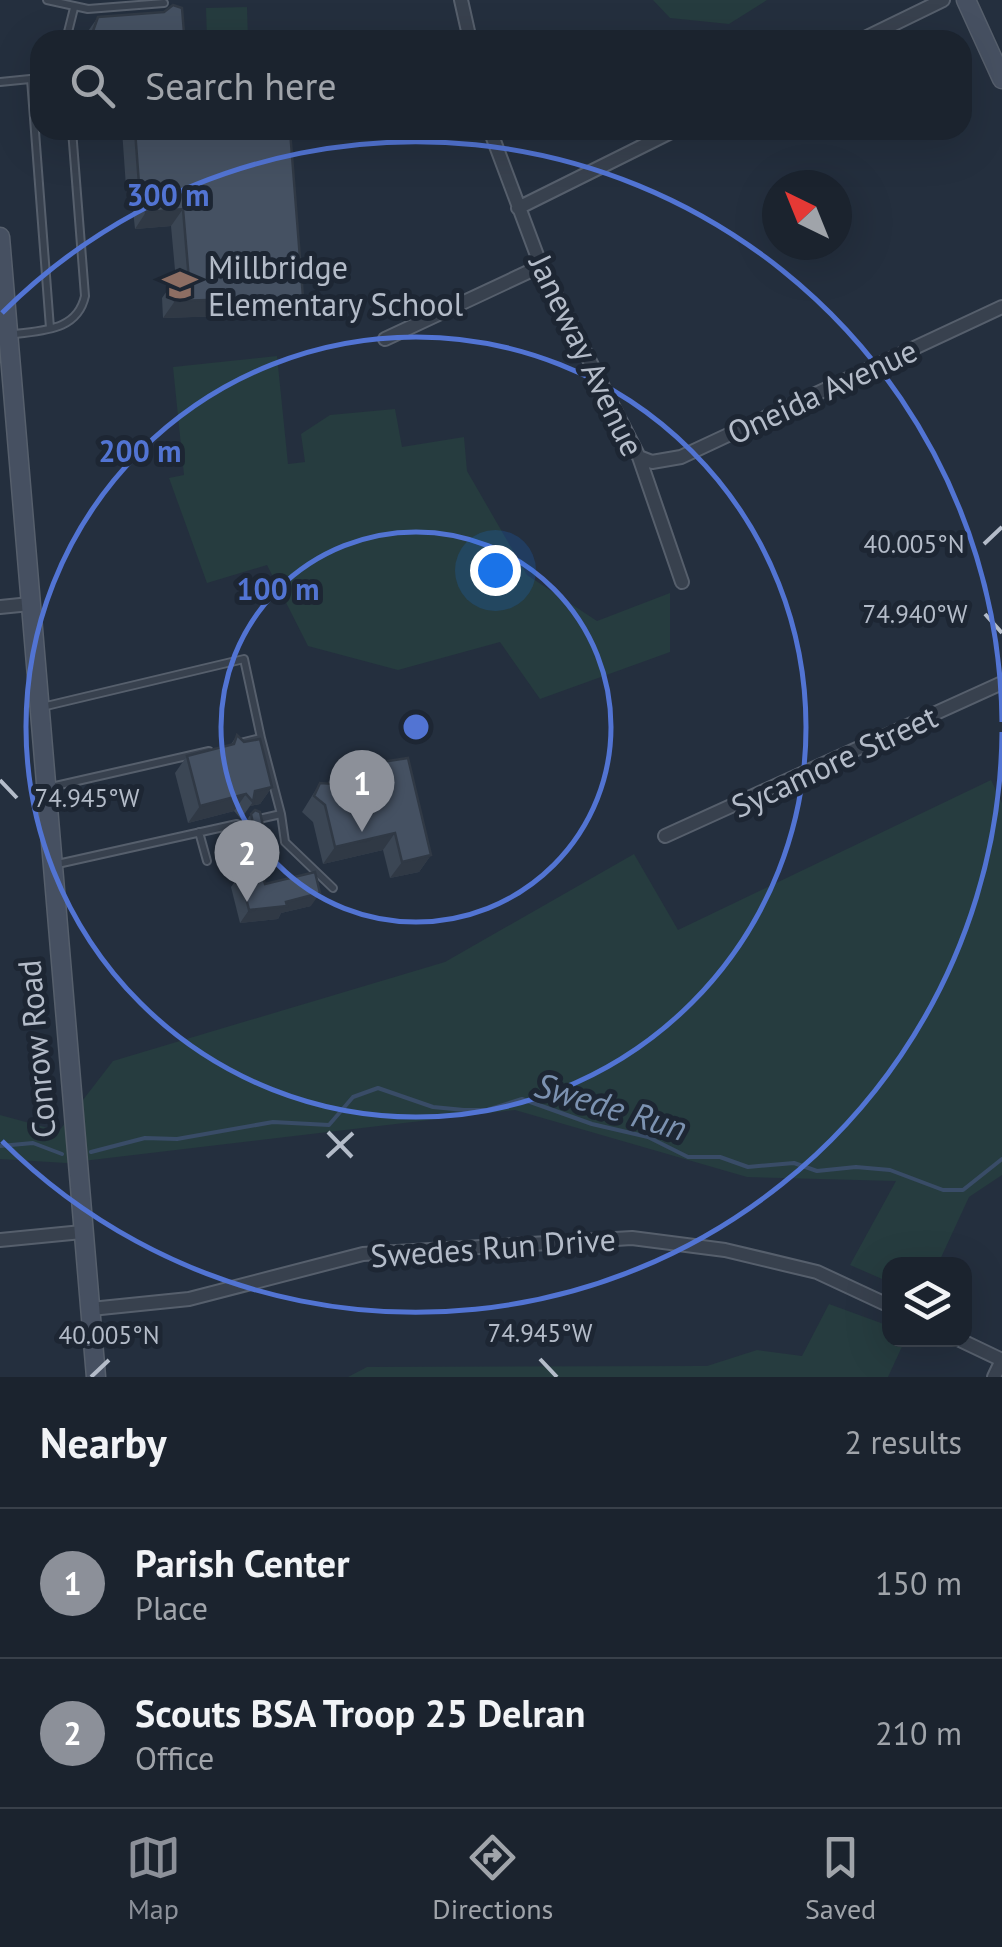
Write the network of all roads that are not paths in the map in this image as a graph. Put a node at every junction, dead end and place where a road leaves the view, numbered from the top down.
1 (47, 0) edge
2 (461, 0) edge
3 (943, 0) edge
4 (966, 0) edge
5 (164, 3) dead end
6 (74, 8) junction
7 (68, 30) edge
8 (468, 30) edge
9 (882, 30) edge
10 (30, 80) edge
11 (1002, 80) edge
12 (0, 82) edge
13 (39, 140) edge
14 (73, 140) edge
15 (494, 140) edge
16 (655, 140) edge
17 (518, 208) junction
18 (0, 237) edge
19 (541, 266) junction
20 (1002, 307) edge
21 (50, 328) junction
22 (8, 335) junction
23 (385, 339) dead end
24 (639, 457) junction
25 (682, 582) dead end
26 (30, 604) junction
27 (0, 607) edge
28 (1002, 684) edge
29 (38, 708) junction
30 (261, 738) junction
31 (229, 746) edge
32 (219, 748) edge
33 (45, 789) junction
34 (281, 814) junction
35 (247, 822) edge
36 (237, 824) dead end
37 (200, 832) junction
38 (665, 836) dead end
39 (207, 861) dead end
40 (51, 865) junction
41 (333, 888) dead end
42 (82, 1232) junction
43 (0, 1240) edge
44 (882, 1302) edge
45 (91, 1308) junction
46 (972, 1346) edge
47 (1002, 1360) edge
48 (96, 1377) edge
49 (994, 1377) edge

1 - 6 lane
2 - 8 street
3 - 9 street
4 - 11 street
5 - 6 lane
6 - 7 lane
10 - 12 lane
13 - 21 lane
14 - 21 lane
15 - 17 street, Janeway Avenue
16 - 17 street
17 - 19 street, Janeway Avenue
18 - 22 street, Conrow Road
19 - 23 street
19 - 24 street, Janeway Avenue
20 - 24 street, Oneida Avenue
21 - 22 lane
22 - 26 street, Conrow Road
24 - 25 street, Janeway Avenue
26 - 27 street
26 - 29 street, Conrow Road
28 - 38 street, Sycamore Street
29 - 30 lane
29 - 33 street, Conrow Road
30 - 31 lane
30 - 34 lane
32 - 33 lane
33 - 40 street, Conrow Road
34 - 35 lane
34 - 41 lane
36 - 37 lane
37 - 39 lane
37 - 40 lane
40 - 42 street, Conrow Road
42 - 43 street
42 - 45 street, Conrow Road
44 - 45 street, Swedes Run Drive
45 - 48 street, Conrow Road
46 - 47 street
47 - 49 street

